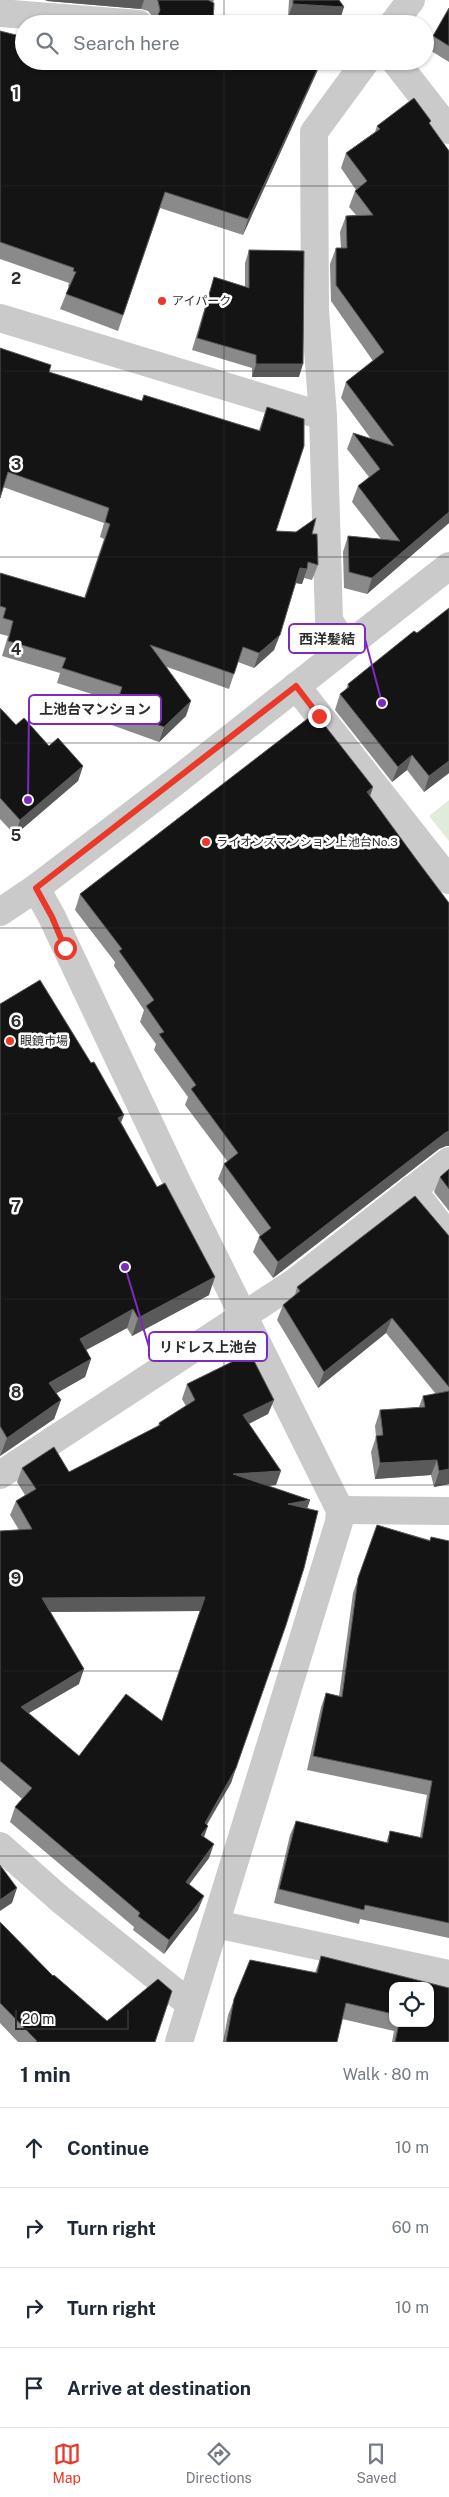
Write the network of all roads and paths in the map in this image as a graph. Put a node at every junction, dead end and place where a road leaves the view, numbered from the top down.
1 (411, 0) edge
2 (0, 13) edge
3 (25, 15) edge
4 (400, 15) edge
5 (359, 70) edge
6 (401, 70) edge
7 (449, 130) edge
8 (0, 318) edge
9 (323, 416) junction
10 (449, 566) edge
11 (345, 648) junction
12 (296, 686) junction
13 (449, 880) edge
14 (36, 888) junction
15 (0, 912) edge
16 (449, 1161) edge
17 (412, 1189) junction
18 (449, 1237) edge
19 (244, 1317) junction
20 (0, 1475) edge
21 (340, 1510) junction
22 (449, 1511) edge
23 (0, 1846) edge
24 (216, 1924) junction
25 (449, 1974) edge
26 (190, 2004) junction
27 (178, 2042) edge

1 - 4 street
2 - 3 street
5 - 9 street
6 - 7 street
8 - 9 street
9 - 11 street
10 - 11 street
11 - 12 street
12 - 13 street
12 - 14 street
14 - 15 street
14 - 19 street
16 - 17 street
17 - 18 street
17 - 19 street
19 - 20 street
19 - 21 street
21 - 22 street
21 - 24 street
23 - 26 street
24 - 25 street
24 - 26 street
26 - 27 street

